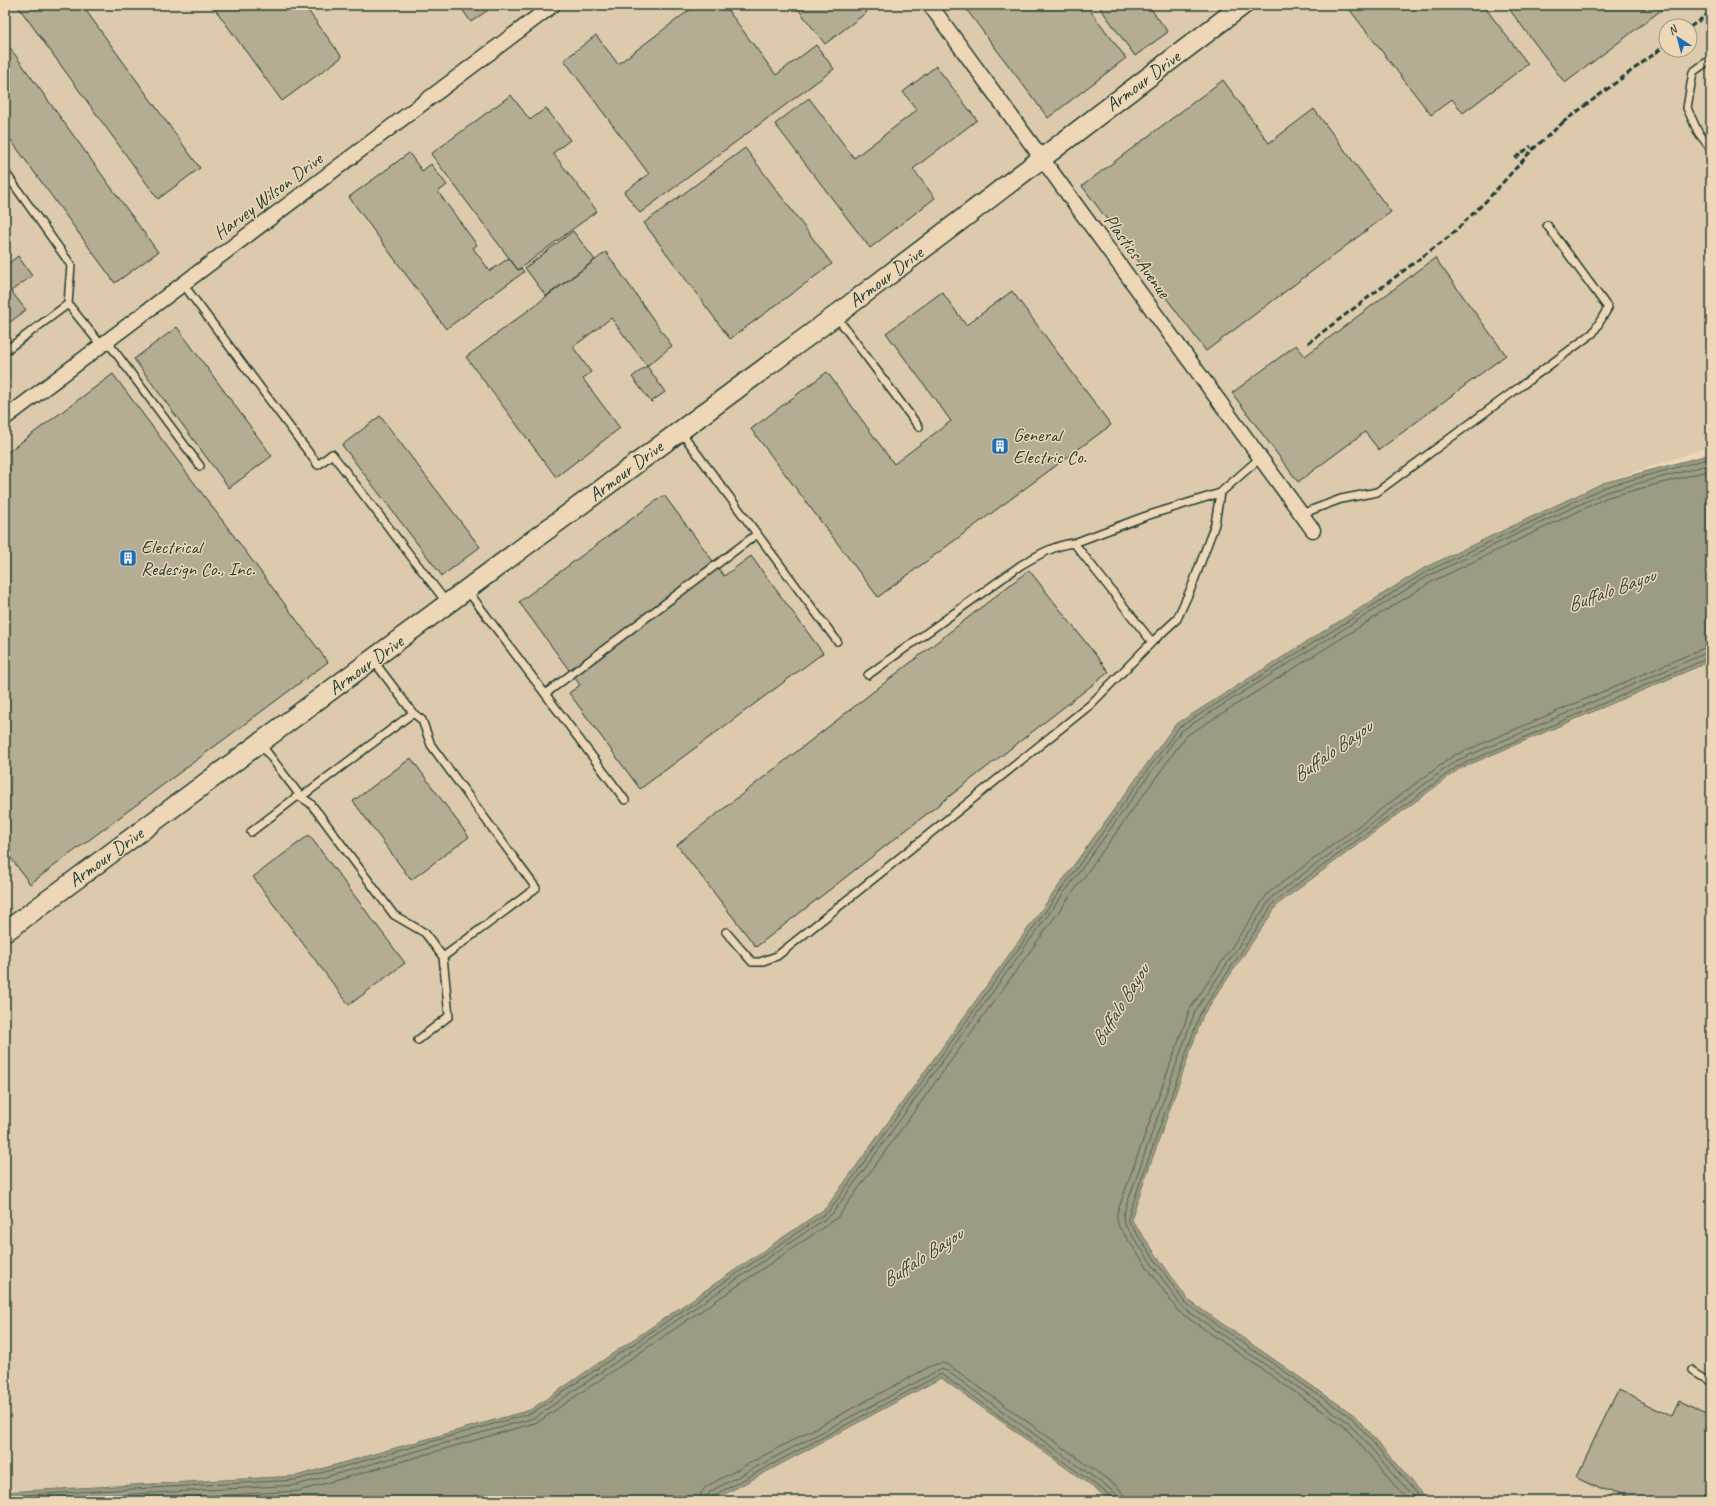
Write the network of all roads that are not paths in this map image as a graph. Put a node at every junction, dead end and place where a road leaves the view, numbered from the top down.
1 (553, 5) edge
2 (930, 5) edge
3 (1243, 5) edge
4 (1711, 59) edge
5 (1711, 149) edge
6 (1042, 158) junction
7 (5, 172) edge
8 (1547, 225) dead end
9 (183, 284) junction
10 (68, 304) junction
11 (836, 316) junction
12 (104, 343) junction
13 (5, 351) edge
14 (5, 418) edge
15 (919, 427) dead end
16 (680, 430) junction
17 (1260, 458) junction
18 (200, 466) dead end
19 (1220, 493) junction
20 (1301, 514) junction
21 (1313, 530) dead end
22 (757, 534) junction
23 (1074, 543) junction
24 (467, 590) junction
25 (448, 604) junction
26 (837, 641) dead end
27 (1152, 642) junction
28 (373, 660) junction
29 (868, 675) dead end
30 (545, 694) junction
31 (413, 714) junction
32 (260, 743) junction
33 (300, 796) junction
34 (625, 800) dead end
35 (251, 832) dead end
36 (8, 927) edge
37 (726, 932) dead end
38 (443, 957) junction
39 (418, 1040) dead end
40 (1693, 1370) dead end
41 (1711, 1381) edge

1 - 9 street, Harvey Wilson Drive
2 - 6 street, Plastics Avenue
3 - 6 street, Armour Drive
4 - 5 lane
6 - 11 street, Armour Drive
6 - 17 street, Plastics Avenue
7 - 10 lane
8 - 20 lane
9 - 12 street, Harvey Wilson Drive
9 - 25 lane
10 - 12 lane
10 - 13 lane
11 - 15 lane
11 - 16 street, Armour Drive
12 - 14 street, Harvey Wilson Drive
12 - 18 lane
16 - 22 lane
16 - 24 street, Armour Drive
17 - 19 lane
17 - 20 street, Plastics Avenue
19 - 23 lane
19 - 27 lane
20 - 21 street, Plastics Avenue
22 - 26 lane
22 - 30 lane
23 - 27 lane
23 - 29 lane
24 - 25 street, Armour Drive
24 - 30 lane
25 - 28 street, Armour Drive
27 - 37 lane
28 - 31 lane
28 - 32 street, Armour Drive
30 - 34 lane
31 - 33 lane
31 - 38 lane
32 - 33 lane
32 - 36 street, Armour Drive
33 - 35 lane
33 - 38 lane
38 - 39 lane
40 - 41 lane

